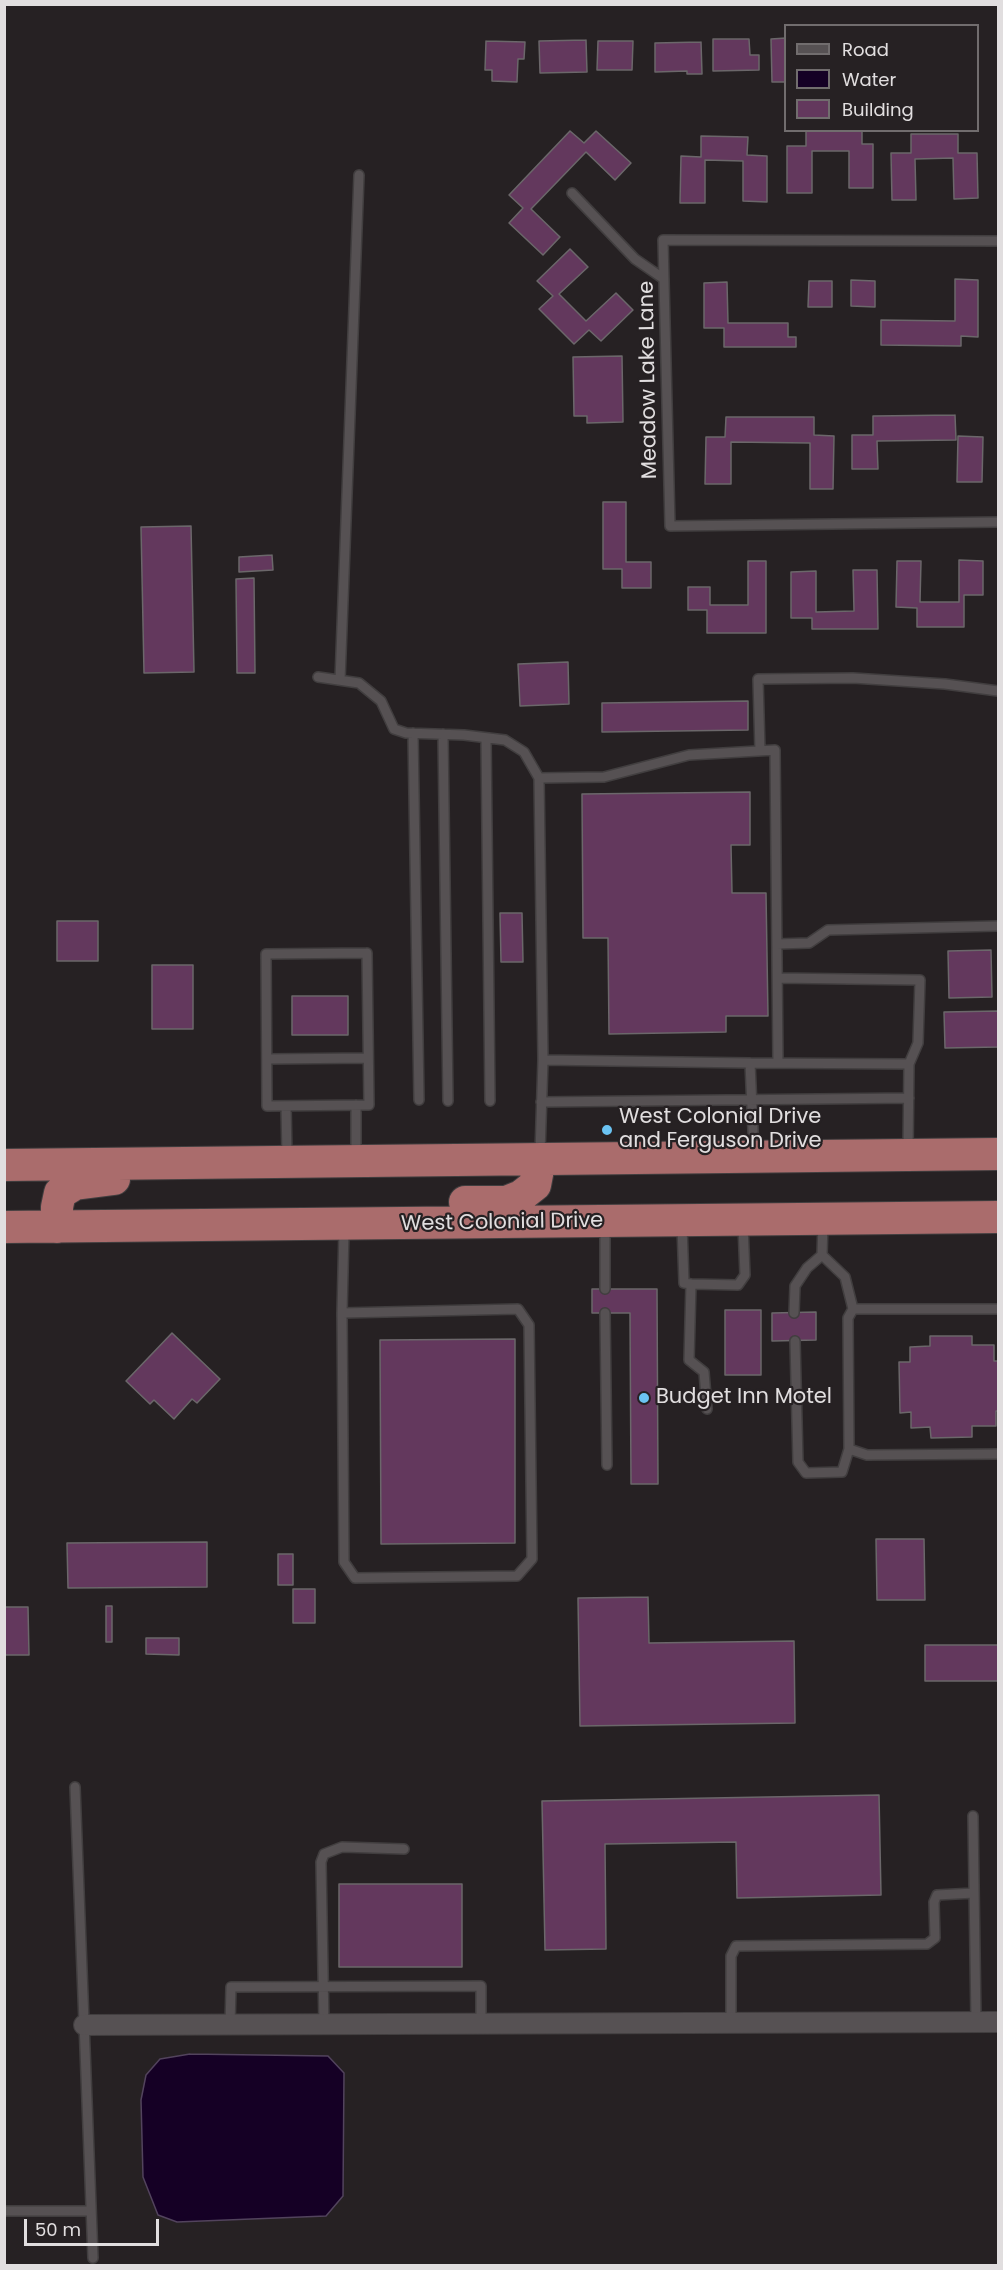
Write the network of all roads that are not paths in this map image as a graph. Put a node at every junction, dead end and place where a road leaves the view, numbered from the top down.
1 (359, 175) dead end
2 (572, 193) dead end
3 (999, 240) edge
4 (664, 279) junction
5 (999, 522) edge
6 (318, 677) dead end
7 (340, 680) junction
8 (999, 691) edge
9 (413, 733) junction
10 (443, 734) junction
11 (486, 738) junction
12 (760, 751) junction
13 (539, 778) junction
14 (999, 926) edge
15 (777, 944) junction
16 (778, 978) junction
17 (368, 1058) junction
18 (267, 1059) junction
19 (543, 1060) junction
20 (750, 1063) junction
21 (778, 1064) junction
22 (909, 1064) junction
23 (909, 1098) junction
24 (419, 1100) dead end
25 (752, 1100) junction
26 (448, 1101) dead end
27 (490, 1101) dead end
28 (541, 1102) junction
29 (356, 1105) junction
30 (286, 1106) junction
31 (999, 1154) edge
32 (907, 1155) junction
33 (754, 1156) junction
34 (540, 1159) junction
35 (287, 1161) junction
36 (357, 1161) junction
37 (255, 1162) junction
38 (4, 1165) edge
39 (999, 1217) edge
40 (823, 1219) junction
41 (742, 1220) junction
42 (682, 1221) junction
43 (605, 1222) junction
44 (344, 1224) junction
45 (4, 1227) edge
46 (57, 1227) junction
47 (822, 1255) junction
48 (691, 1284) junction
49 (605, 1288) dead end
50 (853, 1309) junction
51 (999, 1309) edge
52 (342, 1313) junction
53 (605, 1313) dead end
54 (794, 1313) dead end
55 (795, 1341) dead end
56 (707, 1409) dead end
57 (849, 1449) junction
58 (999, 1454) edge
59 (607, 1465) dead end
60 (75, 1787) dead end
61 (973, 1816) dead end
62 (404, 1849) dead end
63 (974, 1893) junction
64 (324, 1986) junction
65 (976, 2022) junction
66 (999, 2022) edge
67 (731, 2024) junction
68 (84, 2025) junction
69 (230, 2025) junction
70 (324, 2025) junction
71 (481, 2025) junction
72 (4, 2211) edge
73 (91, 2211) junction
74 (93, 2258) dead end

1 - 7 lane
2 - 4 lane
3 - 4 lane, Meadow Lake Lane
4 - 5 lane, Meadow Lake Lane
6 - 7 lane
7 - 9 lane
8 - 12 lane
9 - 10 lane
9 - 24 lane
10 - 11 lane
10 - 26 lane
11 - 13 lane
11 - 27 lane
12 - 13 lane
12 - 15 lane
13 - 19 lane
14 - 15 lane
15 - 16 lane
16 - 21 lane
16 - 22 lane
17 - 18 lane
17 - 18 lane
17 - 29 lane
18 - 30 lane
19 - 20 lane
19 - 28 lane
20 - 21 lane
20 - 25 lane
21 - 22 lane
22 - 23 lane
23 - 25 lane
23 - 32 lane
25 - 28 lane
25 - 33 lane
28 - 34 lane
29 - 30 lane
29 - 36 lane
30 - 35 lane
31 - 32 highway
32 - 33 highway
33 - 34 highway
34 - 36 highway
34 - 44 highway
35 - 36 highway
35 - 37 highway
37 - 38 highway
37 - 46 highway
39 - 40 highway, West Colonial Drive
40 - 41 highway, West Colonial Drive
40 - 47 lane
41 - 42 highway, West Colonial Drive
41 - 48 lane
42 - 43 highway, West Colonial Drive
42 - 48 lane
43 - 44 highway, West Colonial Drive
43 - 49 lane
44 - 46 highway, West Colonial Drive
44 - 52 lane
45 - 46 highway, West Colonial Drive
47 - 50 lane
47 - 54 lane
48 - 56 lane
50 - 51 lane
50 - 57 lane
52 - 52 lane
53 - 59 lane
55 - 57 lane
57 - 58 lane
60 - 68 lane
61 - 63 lane
62 - 64 lane
63 - 65 lane
63 - 67 lane
64 - 69 lane
64 - 70 lane
64 - 71 lane
65 - 66 street
65 - 67 street
67 - 71 street
68 - 69 street
68 - 73 lane
69 - 70 street
70 - 71 street
72 - 73 lane
73 - 74 lane

